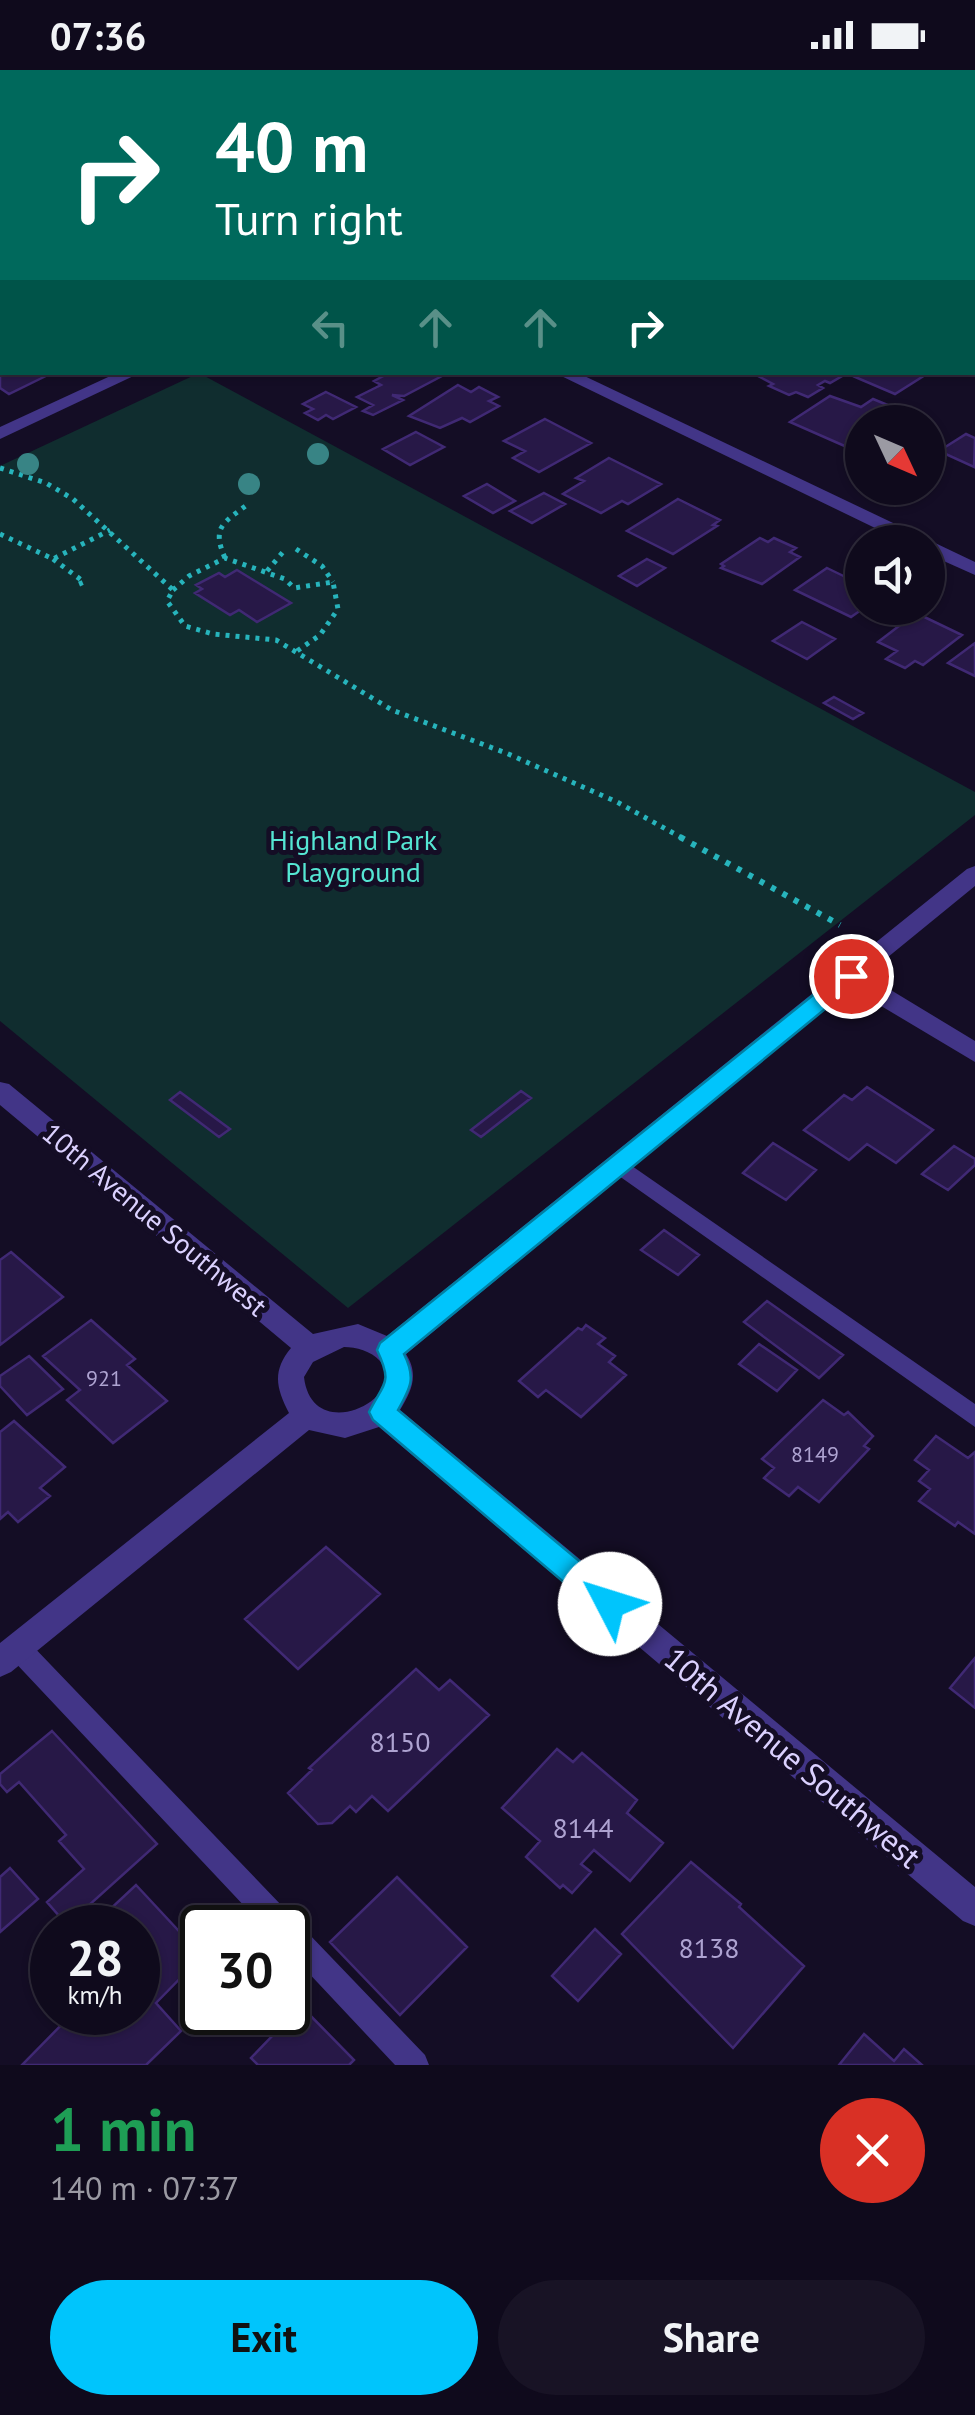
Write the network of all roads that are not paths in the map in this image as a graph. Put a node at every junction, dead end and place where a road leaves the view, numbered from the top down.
1 (128, 375) edge
2 (567, 375) edge
3 (0, 434) edge
4 (882, 525) edge
5 (945, 555) edge
6 (975, 570) edge
7 (975, 874) edge
8 (851, 976) junction
9 (975, 1052) edge
10 (0, 1091) edge
11 (619, 1166) junction
12 (310, 1347) junction
13 (390, 1350) junction
14 (382, 1412) junction
15 (308, 1414) junction
16 (975, 1417) edge
17 (9, 1655) edge
18 (262, 1905) edge
19 (975, 1908) edge
20 (310, 1954) edge
21 (415, 2065) edge

1 - 3 street
2 - 4 street
5 - 6 street
7 - 8 street
8 - 9 street
8 - 11 street
10 - 12 street, 10th Avenue Southwest
11 - 13 street
11 - 16 lane
12 - 13 street
12 - 15 street
13 - 14 street
14 - 15 street
14 - 19 street, 10th Avenue Southwest
15 - 17 street
17 - 18 lane
20 - 21 lane

